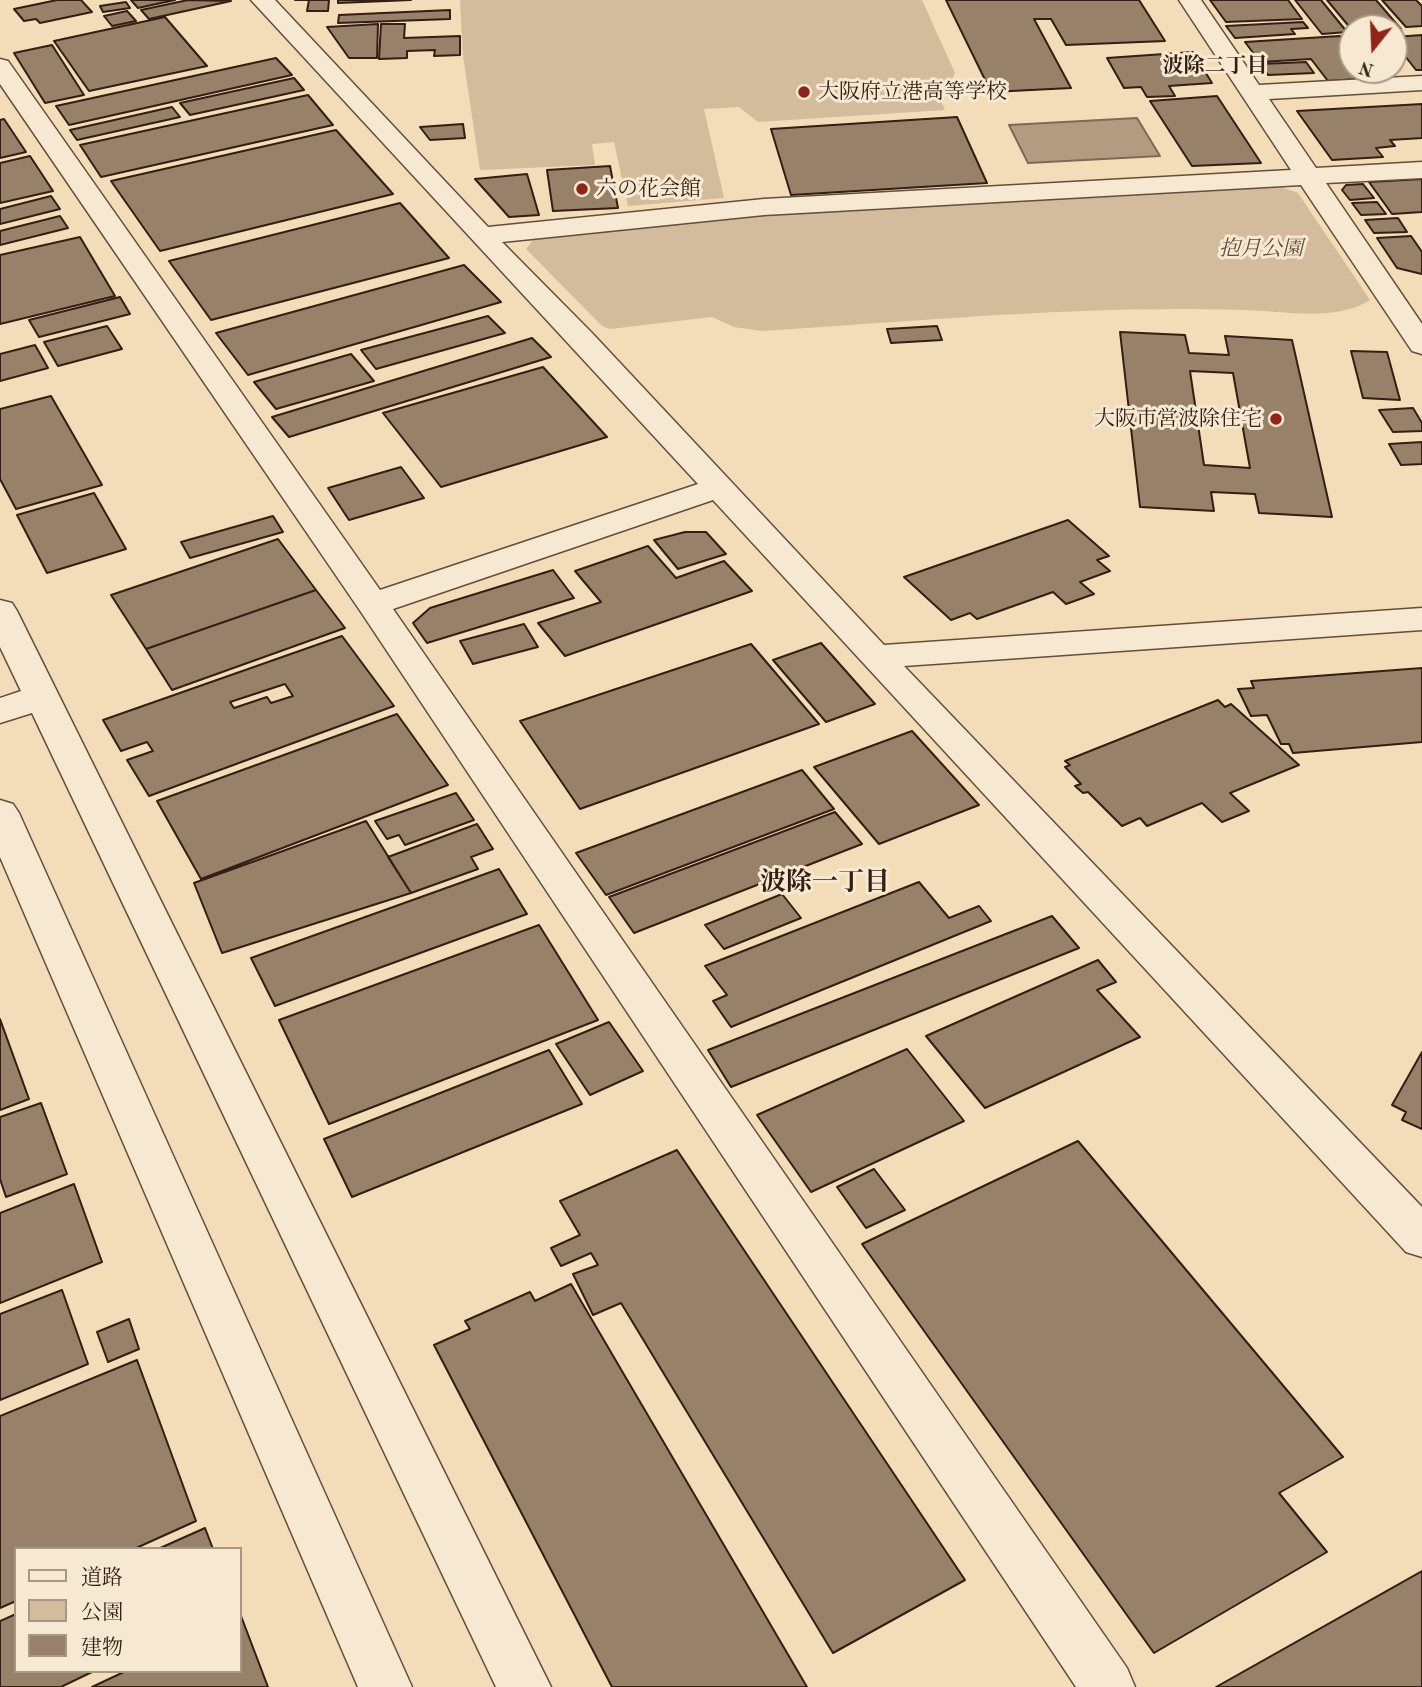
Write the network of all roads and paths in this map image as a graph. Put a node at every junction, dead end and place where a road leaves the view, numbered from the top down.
1 (262, 0) edge
2 (1189, 0) edge
3 (0, 66) edge
4 (1422, 83) edge
5 (1251, 93) junction
6 (1422, 170) edge
7 (1308, 177) junction
8 (481, 236) junction
9 (1422, 293) edge
10 (1388, 295) junction
11 (1422, 345) edge
12 (718, 488) junction
13 (373, 604) junction
14 (0, 611) edge
15 (1422, 619) edge
16 (875, 657) junction
17 (42, 697) junction
18 (0, 711) edge
19 (0, 813) edge
20 (1422, 1238) edge
21 (385, 1687) edge
22 (524, 1687) edge
23 (1108, 1687) edge

1 - 8 street
2 - 5 street
3 - 13 street
4 - 5 street
5 - 7 street
6 - 7 street
7 - 8 street
7 - 10 street
8 - 12 street
9 - 10 street
10 - 11 street
12 - 13 street
12 - 16 street
13 - 23 street
14 - 17 street
15 - 16 street
16 - 20 street
17 - 18 street
17 - 22 street
19 - 21 street

